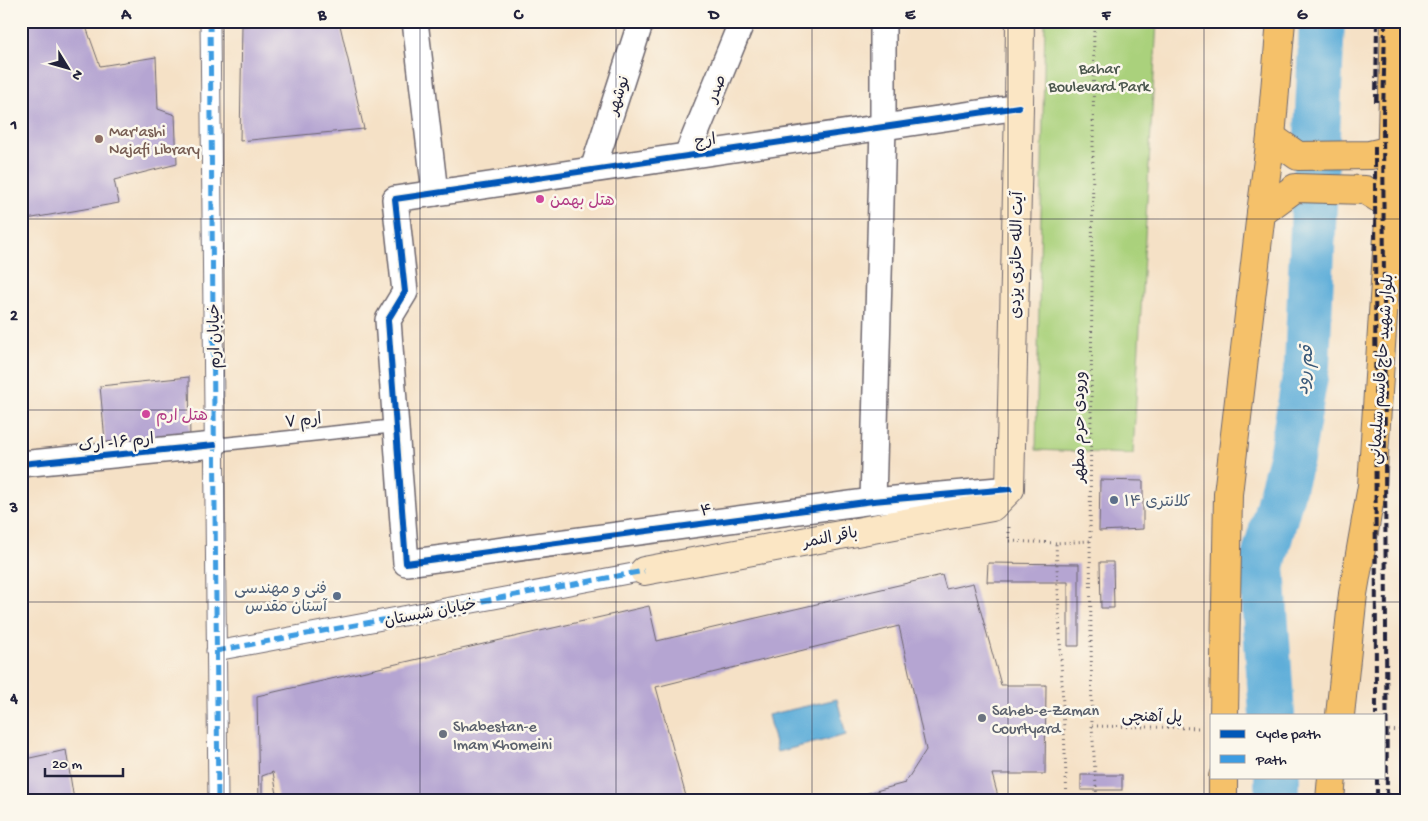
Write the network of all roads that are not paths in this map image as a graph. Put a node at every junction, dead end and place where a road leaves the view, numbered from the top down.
1 (210, 21) edge
2 (415, 21) edge
3 (641, 21) edge
4 (742, 21) edge
5 (883, 21) edge
6 (1020, 21) edge
7 (1281, 21) edge
8 (1395, 21) edge
9 (1019, 106) junction
10 (883, 127) junction
11 (1271, 138) junction
12 (1381, 153) junction
13 (687, 156) junction
14 (593, 169) junction
15 (435, 193) junction
16 (1390, 205) junction
17 (1261, 213) junction
18 (396, 426) junction
19 (214, 445) junction
20 (21, 464) edge
21 (1010, 489) junction
22 (873, 501) junction
23 (644, 571) joint
24 (216, 651) junction
25 (1213, 714) edge
26 (1340, 714) edge
27 (1223, 778) edge
28 (1332, 778) edge
29 (218, 800) edge
30 (1223, 800) edge
31 (1330, 800) edge

1 - 19 street, خیابان ارم
2 - 15 street
3 - 14 street, نوشهر
4 - 13 street, صدر
5 - 10 street
6 - 9 main road, آیت الله‌ حائری‌ یزدی
7 - 11 main road
8 - 12 main road, بلوار شهید حاج قاسم سلیمانی
9 - 10 street, ارج
9 - 21 main road, آیت الله‌ حائری‌ یزدی
10 - 13 street, ارج
10 - 22 street
11 - 12 main road
11 - 17 main road
12 - 16 main road, بلوار شهید حاج قاسم سلیمانی
13 - 14 street, ارج
14 - 15 street, ارج
15 - 18 street, ارج
16 - 17 main road
16 - 26 main road, بلوار شهید حاج قاسم سلیمانی
17 - 25 main road
18 - 19 lane, ارم ۷
18 - 22 street, ۴
19 - 20 street, ارم ۱۶- ارک
19 - 24 street, خیابان ارم
21 - 22 street, ۴
21 - 23 main road, باقر النمر
23 - 24 street, خیابان شبستان
24 - 29 street, خیابان ارم
27 - 30 main road
28 - 31 main road

